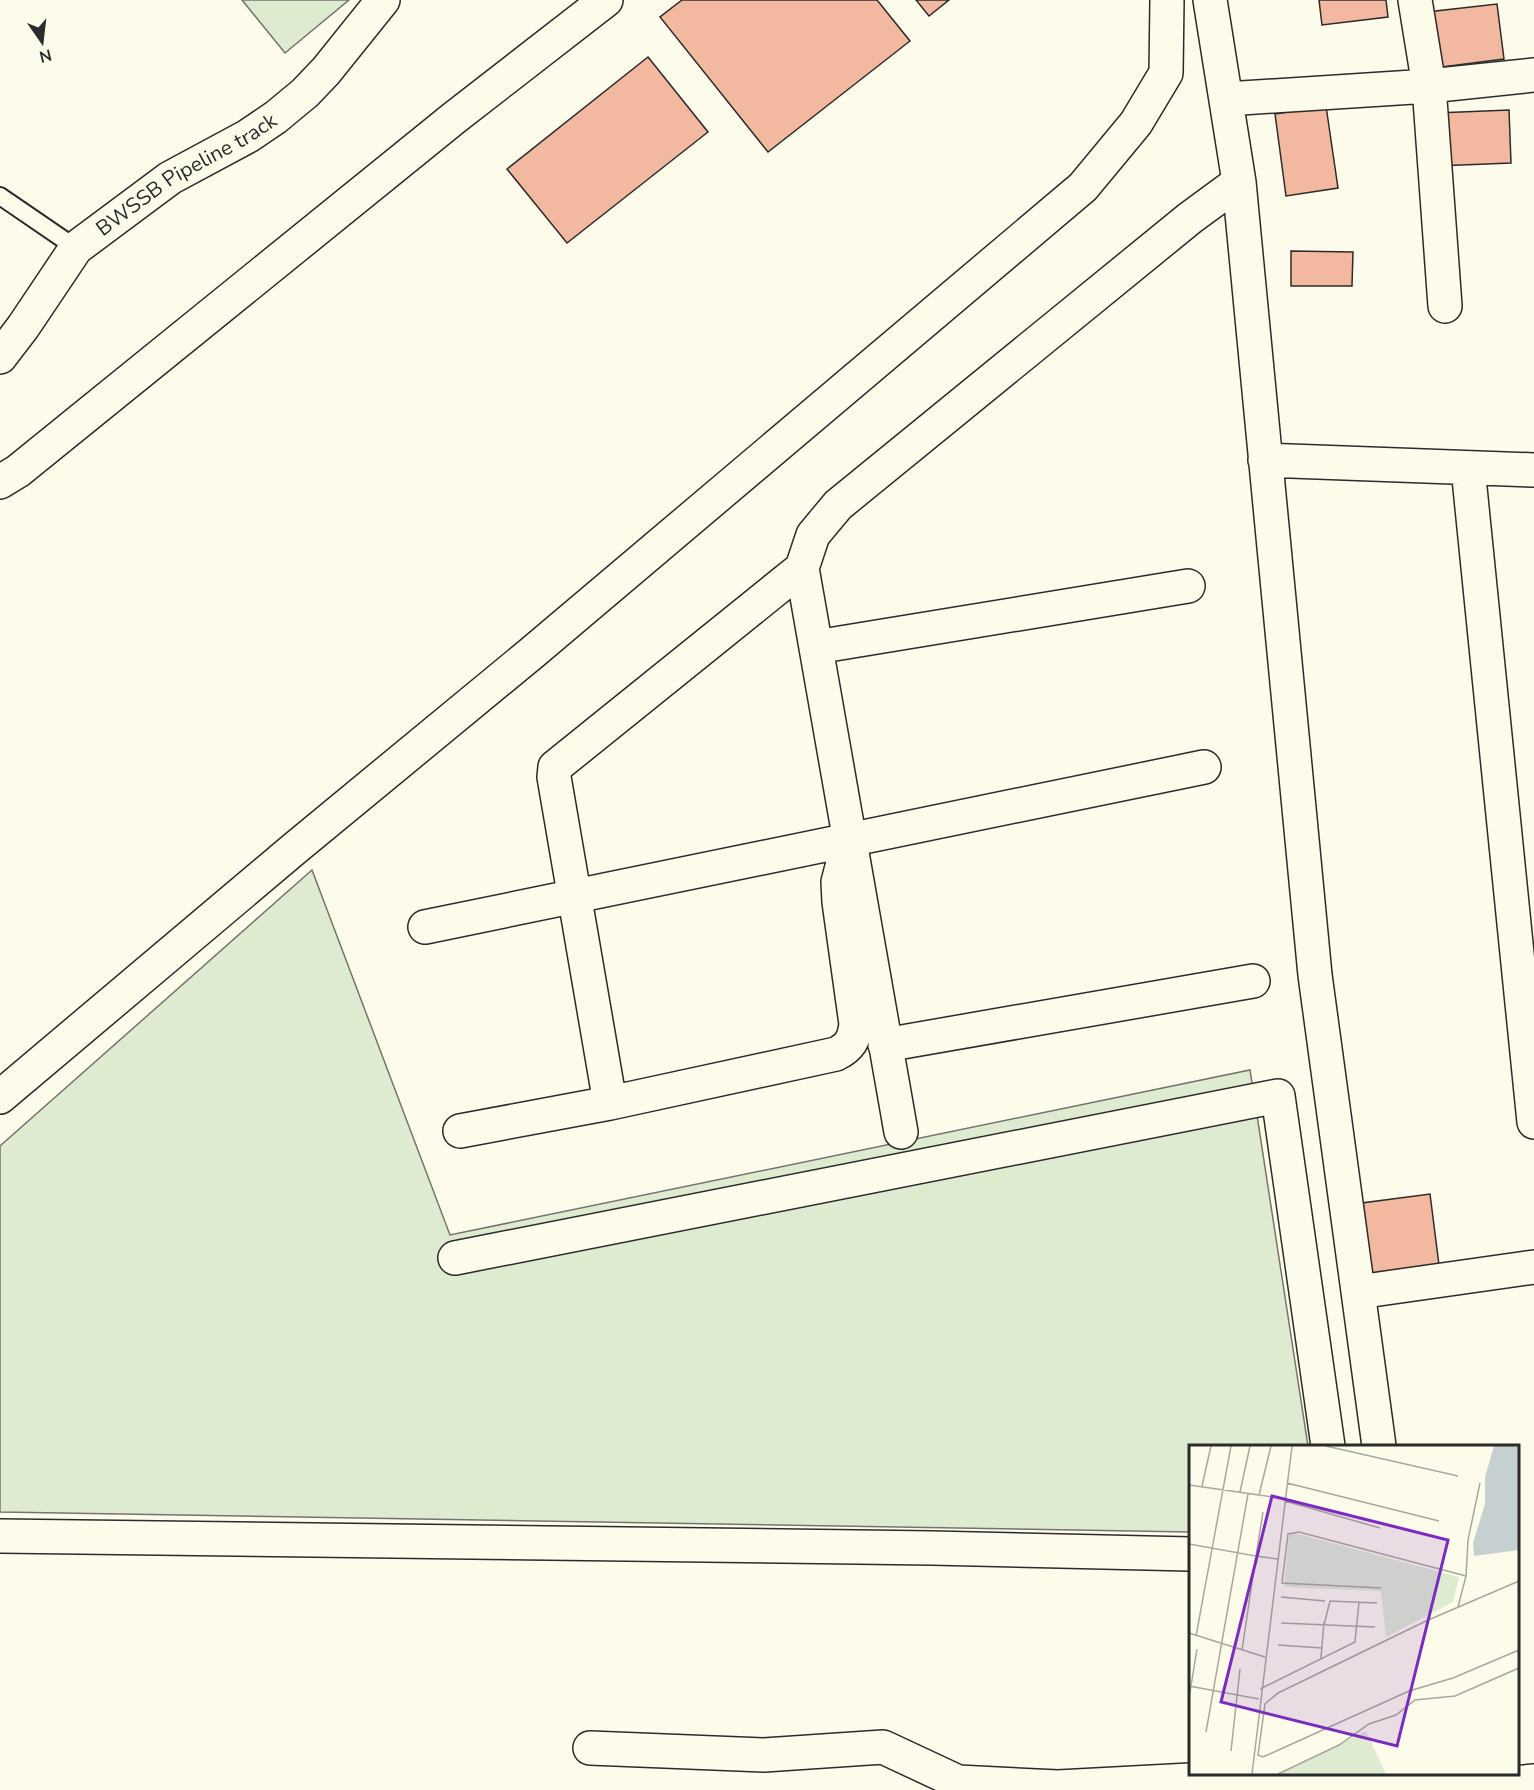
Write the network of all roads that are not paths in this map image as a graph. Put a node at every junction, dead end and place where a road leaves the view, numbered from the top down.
1 (382, 0) edge
2 (606, 0) edge
3 (1167, 0) edge
4 (1210, 0) edge
5 (1415, 0) edge
6 (1534, 75) edge
7 (1429, 86) junction
8 (1226, 99) junction
9 (1239, 182) junction
10 (0, 196) edge
11 (76, 248) junction
12 (1445, 306) dead end
13 (0, 357) edge
14 (1265, 460) junction
15 (1468, 468) junction
16 (1534, 470) edge
17 (0, 482) edge
18 (802, 568) junction
19 (1188, 586) dead end
20 (816, 647) junction
21 (1204, 767) dead end
22 (849, 840) junction
23 (573, 896) junction
24 (425, 927) dead end
25 (1253, 981) dead end
26 (885, 1045) junction
27 (0, 1097) edge
28 (610, 1103) junction
29 (1534, 1122) edge
30 (460, 1131) dead end
31 (901, 1132) dead end
32 (455, 1258) dead end
33 (1534, 1267) edge
34 (1358, 1292) junction
35 (1328, 1445) edge
36 (1379, 1445) edge
37 (0, 1536) edge
38 (1189, 1554) edge
39 (590, 1748) dead end
40 (1534, 1781) edge
41 (1428, 1783) edge

1 - 11 street, BWSSB Pipeline track
2 - 17 street
3 - 27 street
4 - 8 street
5 - 7 street
6 - 7 street
7 - 8 street
7 - 12 street
8 - 9 street
9 - 14 street
9 - 18 street
10 - 11 lane
11 - 13 street, BWSSB Pipeline track
14 - 15 street
14 - 34 street
15 - 16 street
15 - 29 street
18 - 20 street
18 - 23 street
19 - 20 street
20 - 22 street
21 - 22 street
22 - 23 street
22 - 26 street
22 - 28 street
23 - 24 street
23 - 28 street
25 - 26 street
26 - 31 street
28 - 30 street
32 - 35 street
33 - 34 street
34 - 36 street
37 - 38 street
39 - 41 street
40 - 41 street

